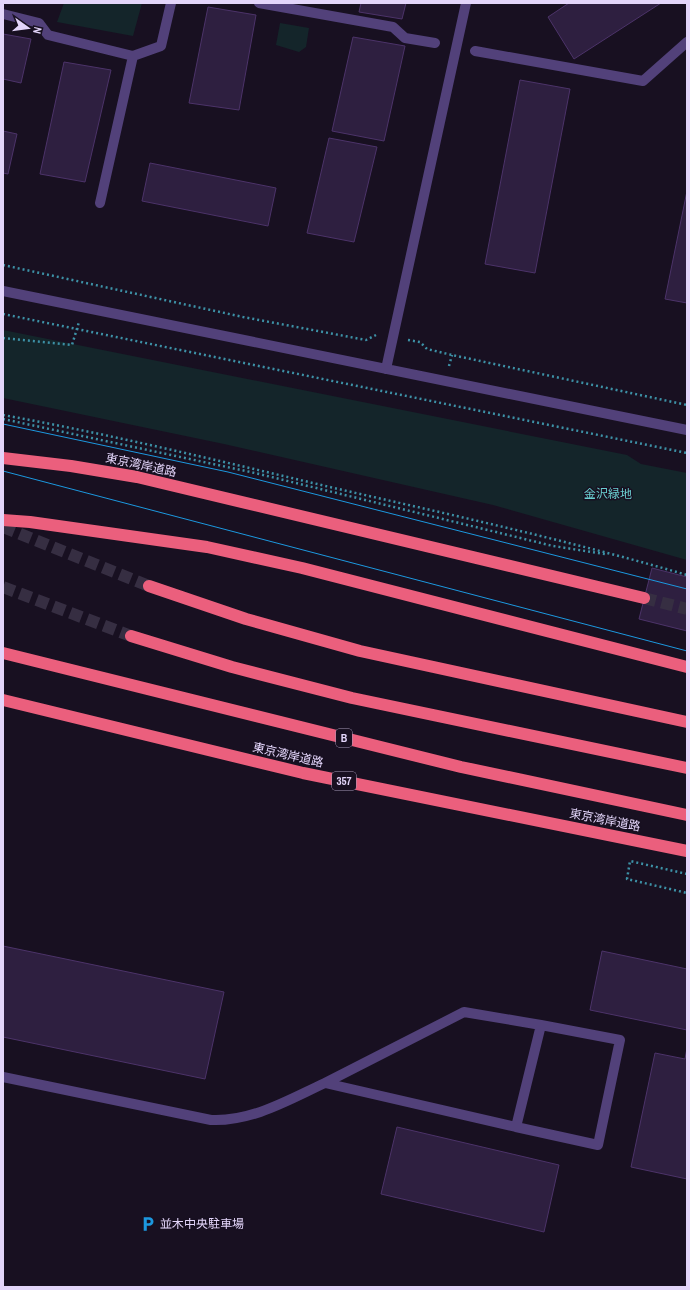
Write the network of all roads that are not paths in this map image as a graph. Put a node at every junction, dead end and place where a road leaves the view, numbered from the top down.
1 (171, 3) edge
2 (259, 3) edge
3 (466, 3) edge
4 (3, 14) edge
5 (687, 42) edge
6 (435, 43) dead end
7 (476, 52) dead end
8 (133, 56) junction
9 (100, 203) dead end
10 (3, 291) edge
11 (386, 369) junction
12 (687, 430) edge
13 (3, 458) edge
14 (3, 520) edge
15 (149, 586) tunnel mouth
16 (644, 598) tunnel mouth
17 (131, 636) tunnel mouth
18 (3, 653) edge
19 (687, 667) edge
20 (3, 700) edge
21 (687, 722) edge
22 (687, 768) edge
23 (687, 815) edge
24 (687, 851) edge
25 (541, 1025) junction
26 (3, 1077) edge
27 (326, 1083) junction
28 (516, 1128) junction

1 - 8 street
2 - 6 street
3 - 11 street
4 - 8 street
5 - 7 street
8 - 9 street
10 - 11 street
11 - 12 street
13 - 16 highway, 東京湾岸道路
14 - 19 highway
15 - 21 highway
17 - 22 highway
18 - 23 highway, B
20 - 24 highway, 東京湾岸道路 / 357
25 - 27 street
25 - 28 street
25 - 28 street
26 - 27 street
27 - 28 street

